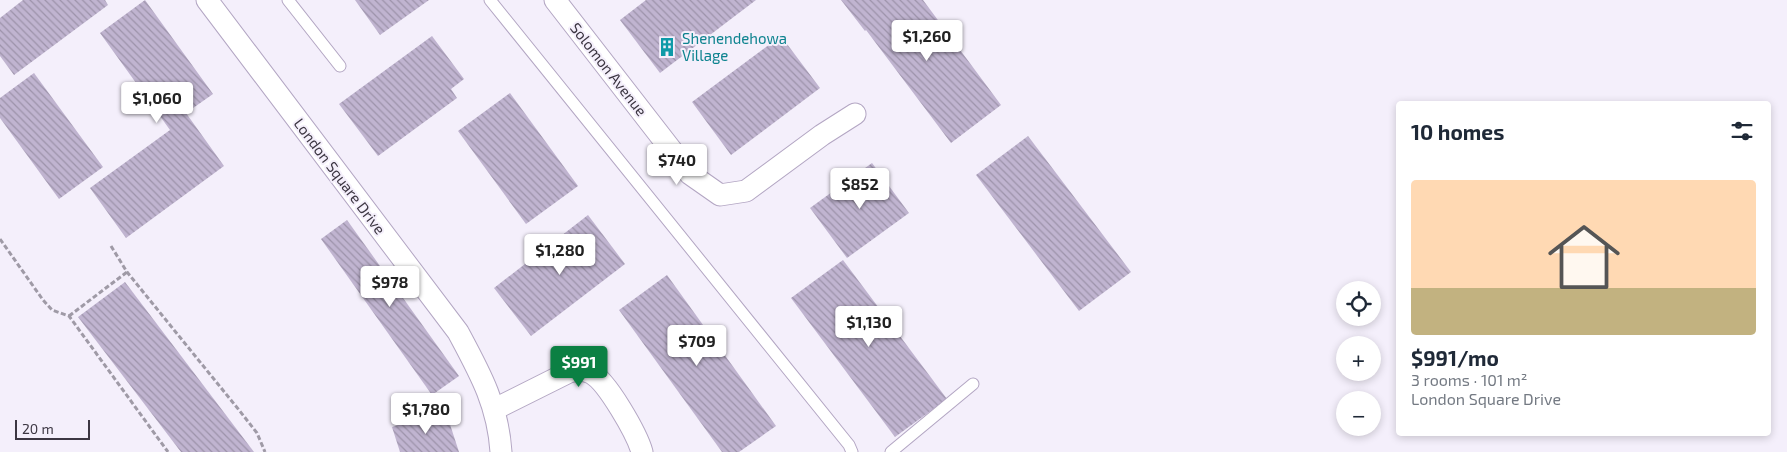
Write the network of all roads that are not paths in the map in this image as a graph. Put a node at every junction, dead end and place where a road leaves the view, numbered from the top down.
1 (207, 0) edge
2 (288, 0) edge
3 (490, 0) edge
4 (555, 0) edge
5 (340, 66) dead end
6 (855, 114) dead end
7 (974, 384) dead end
8 (495, 409) junction
9 (501, 452) edge
10 (642, 452) edge
11 (852, 452) edge
12 (891, 452) edge

1 - 8 street, London Square Drive
2 - 5 lane
3 - 11 lane
4 - 6 street, Solomon Avenue
7 - 12 lane
8 - 9 street, London Square Drive
8 - 10 street

